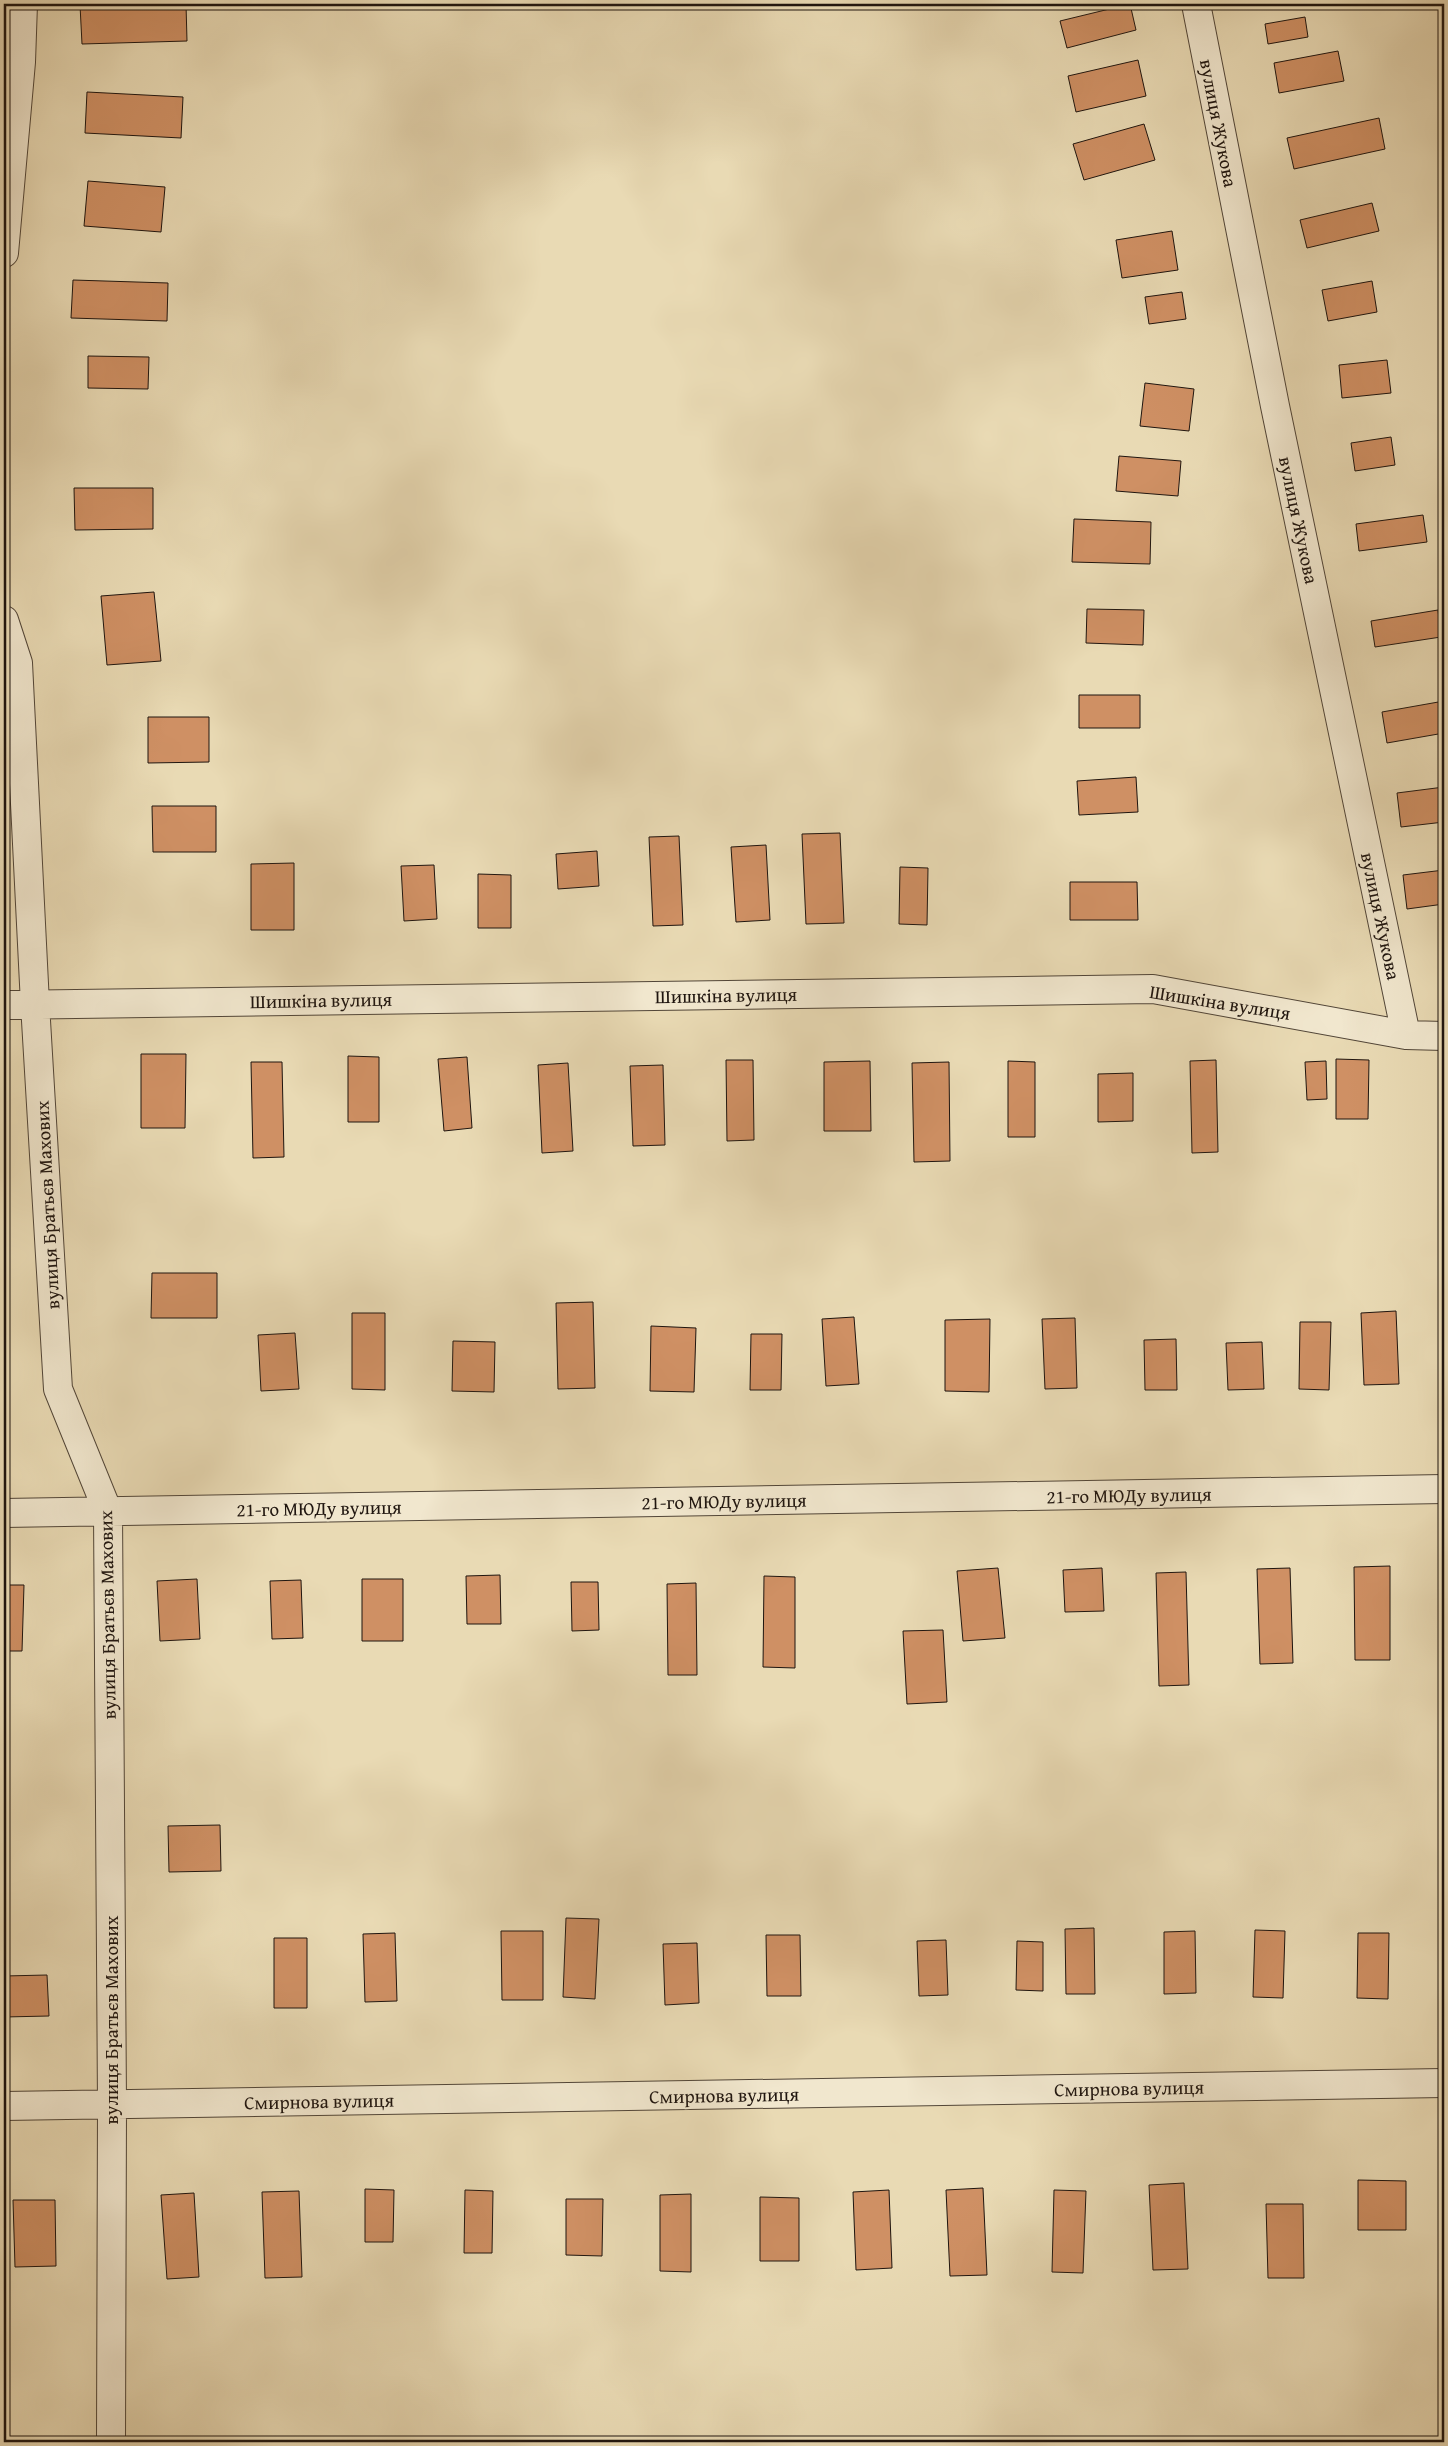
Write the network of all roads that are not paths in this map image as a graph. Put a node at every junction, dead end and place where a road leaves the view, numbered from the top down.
1 (23, 4) edge
2 (1196, 4) edge
3 (4, 254) edge
4 (4, 620) edge
5 (35, 1004) junction
6 (4, 1005) edge
7 (1406, 1035) junction
8 (1444, 1036) edge
9 (1444, 1489) edge
10 (108, 1512) junction
11 (4, 1513) edge
12 (1444, 2083) edge
13 (112, 2105) junction
14 (4, 2106) edge
15 (111, 2442) edge

1 - 3 street
2 - 7 street, вулиця Жукова
4 - 5 street, вулиця Братьєв Махових
5 - 6 street, Шишкіна вулиця
5 - 7 street, Шишкіна вулиця
5 - 10 street, вулиця Братьєв Махових
7 - 8 street, Шишкіна вулиця
9 - 10 street, 21-го МЮДу вулиця
10 - 11 street, 21-го МЮДу вулиця
10 - 13 street, вулиця Братьєв Махових
12 - 13 street, Смирнова вулиця
13 - 14 street, Смирнова вулиця
13 - 15 street, вулиця Братьєв Махових

